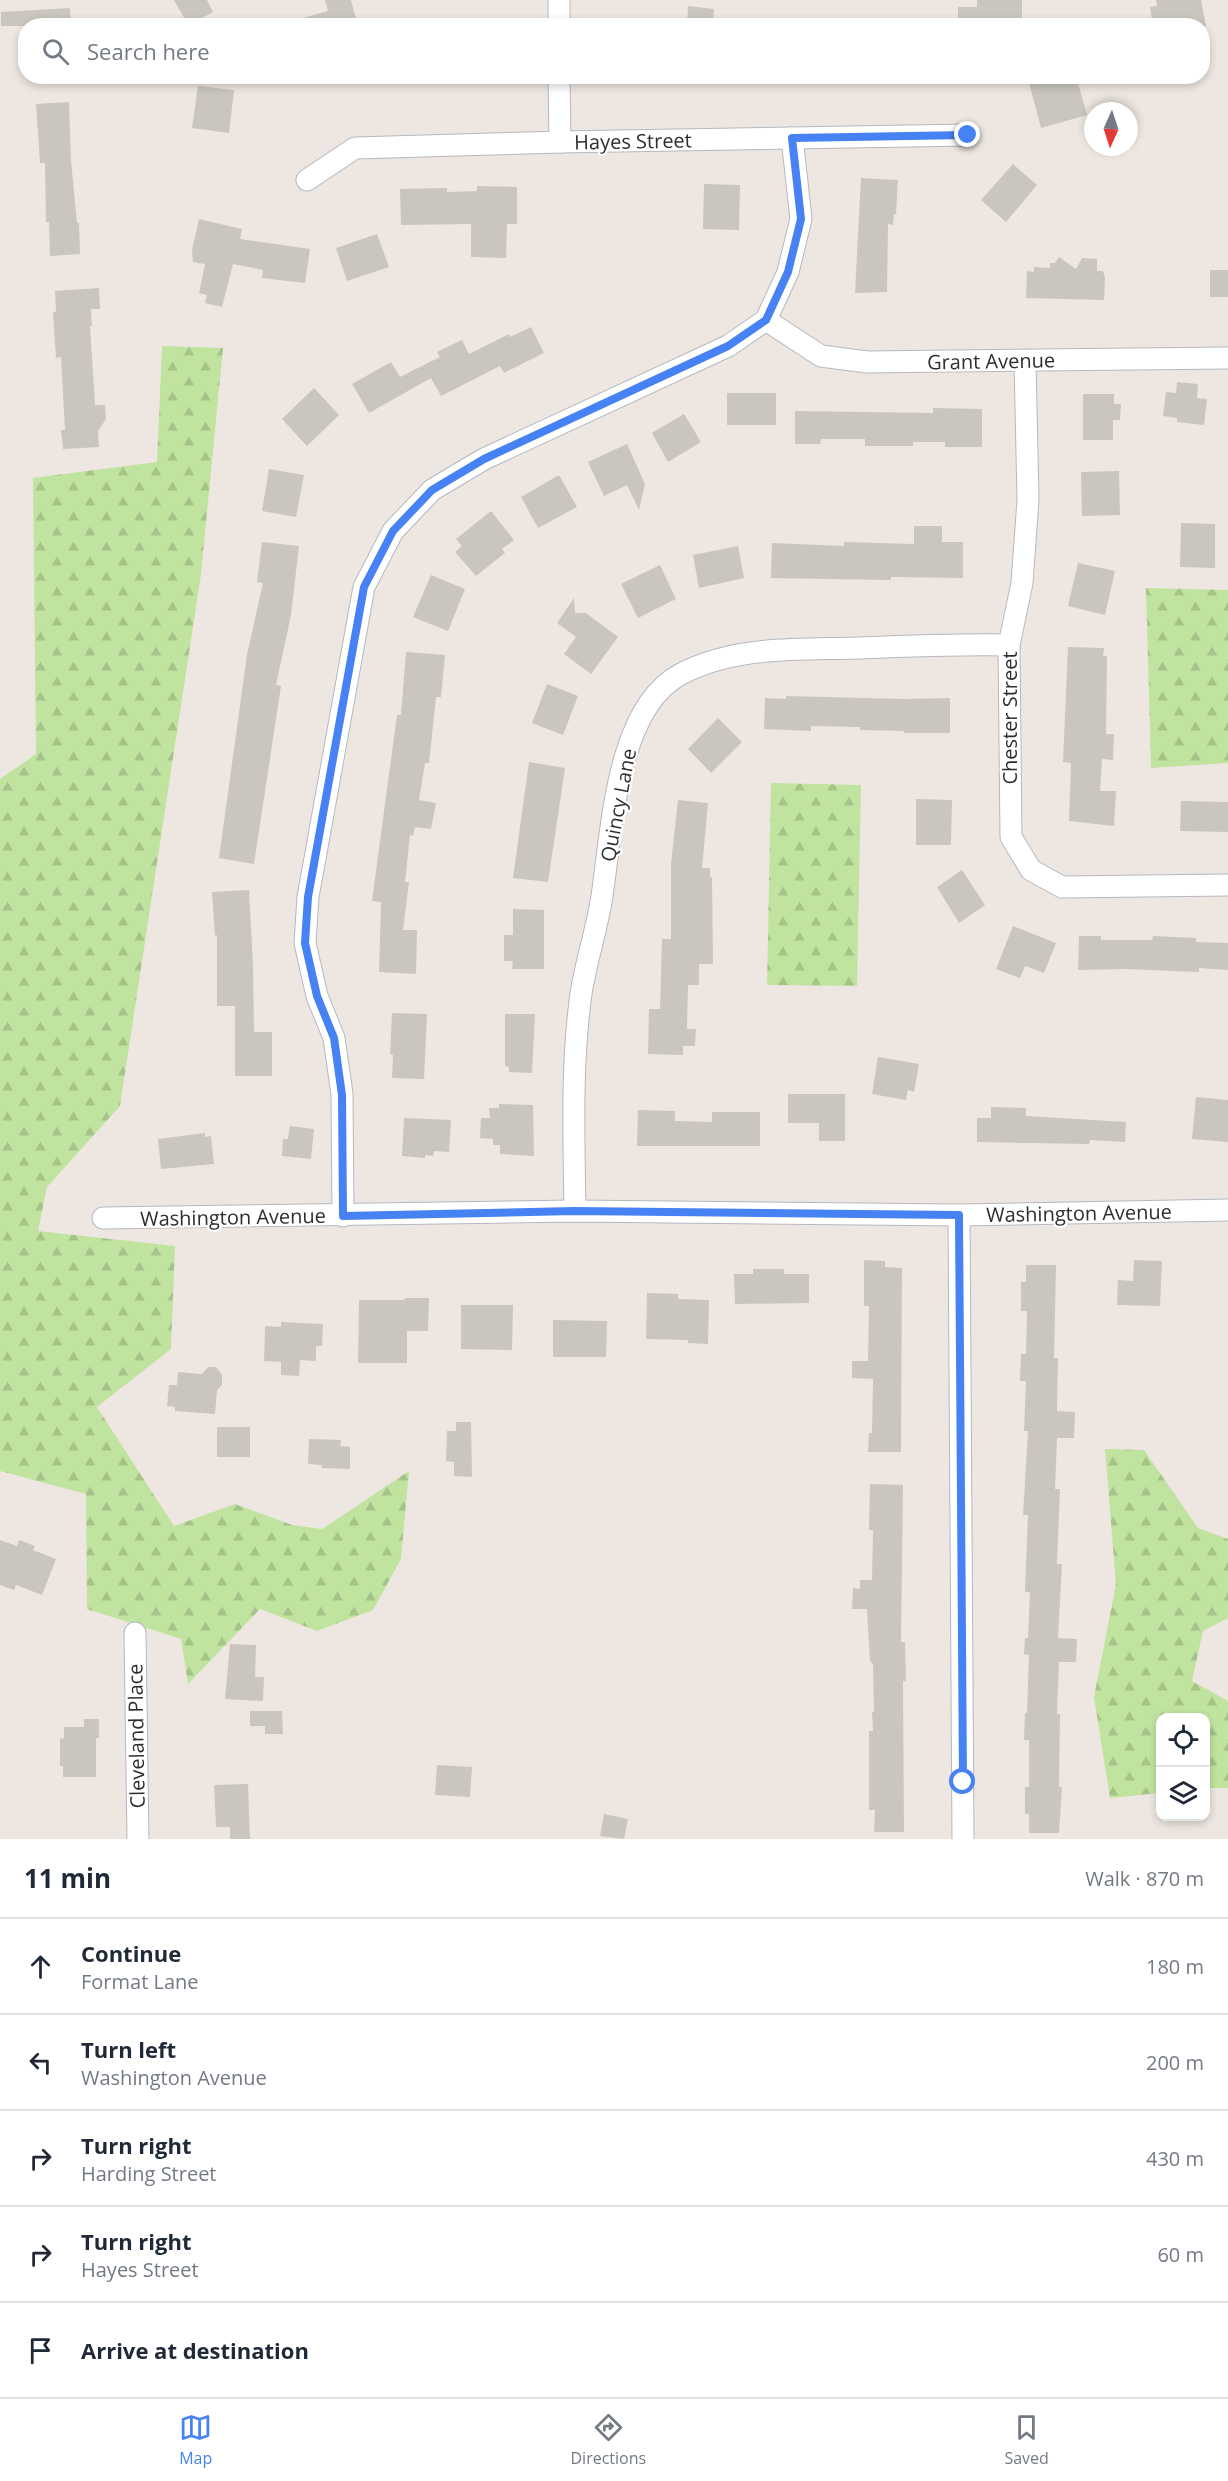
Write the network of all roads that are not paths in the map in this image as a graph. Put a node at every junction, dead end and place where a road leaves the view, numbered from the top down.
1 (559, 0) edge
2 (559, 18) edge
3 (559, 84) edge
4 (968, 135) dead end
5 (792, 138) junction
6 (560, 142) junction
7 (308, 180) dead end
8 (766, 320) junction
9 (1228, 358) edge
10 (1024, 362) junction
11 (1009, 645) junction
12 (1228, 885) edge
13 (1228, 1210) edge
14 (574, 1211) junction
15 (959, 1215) junction
16 (343, 1216) junction
17 (103, 1218) dead end
18 (135, 1633) dead end
19 (138, 1839) edge
20 (963, 1839) edge

1 - 2 street
3 - 6 street
4 - 5 street, Hayes Street
5 - 6 street, Hayes Street
5 - 8 street
6 - 7 street, Hayes Street
8 - 10 street, Grant Avenue
8 - 16 street
9 - 10 street, Grant Avenue
10 - 11 street, Chester Street
11 - 12 street, Chester Street
11 - 14 street, Quincy Lane
13 - 15 street, Washington Avenue
14 - 15 street, Washington Avenue
14 - 16 street, Washington Avenue
15 - 20 street
16 - 17 street, Washington Avenue
18 - 19 street, Cleveland Place

